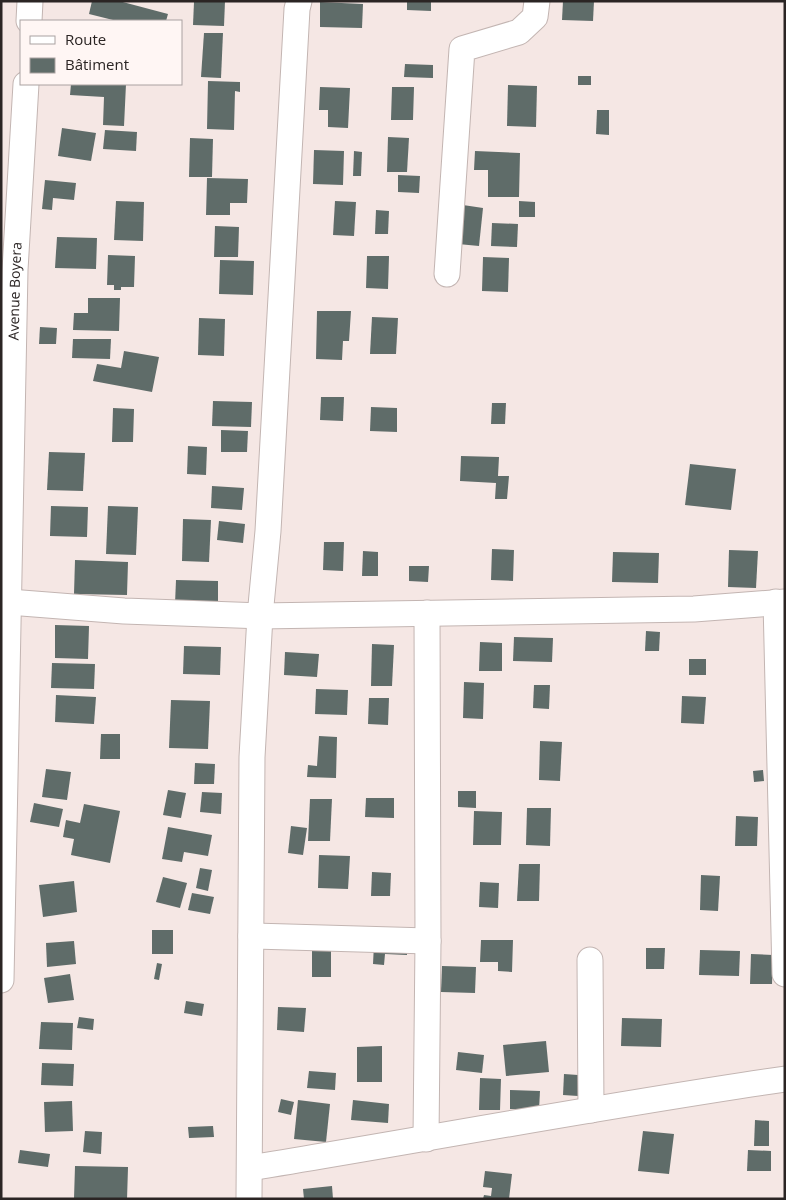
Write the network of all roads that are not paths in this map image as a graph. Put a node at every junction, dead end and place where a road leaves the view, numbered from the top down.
1 (30, 1) edge
2 (299, 1) edge
3 (537, 1) edge
4 (29, 20) edge
5 (26, 85) edge
6 (8, 270) edge
7 (447, 274) dead end
8 (6, 595) edge
9 (780, 602) edge
10 (427, 613) junction
11 (260, 616) junction
12 (2, 907) edge
13 (251, 936) junction
14 (428, 941) junction
15 (590, 960) dead end
16 (785, 974) edge
17 (1, 980) edge
18 (785, 1079) edge
19 (591, 1110) junction
20 (426, 1139) junction
21 (250, 1168) junction
22 (249, 1199) edge

1 - 4 street
2 - 11 street
3 - 7 street
5 - 6 street, Avenue Boyera
6 - 8 street, Avenue Boyera
8 - 11 street
8 - 12 street, Avenue Boyera
9 - 10 street
9 - 16 street
10 - 11 street
10 - 14 street
11 - 13 street
12 - 17 street, Avenue Boyera
13 - 14 street
13 - 21 street
14 - 20 street
15 - 19 street
18 - 19 street
19 - 20 street
20 - 21 street
21 - 22 street

